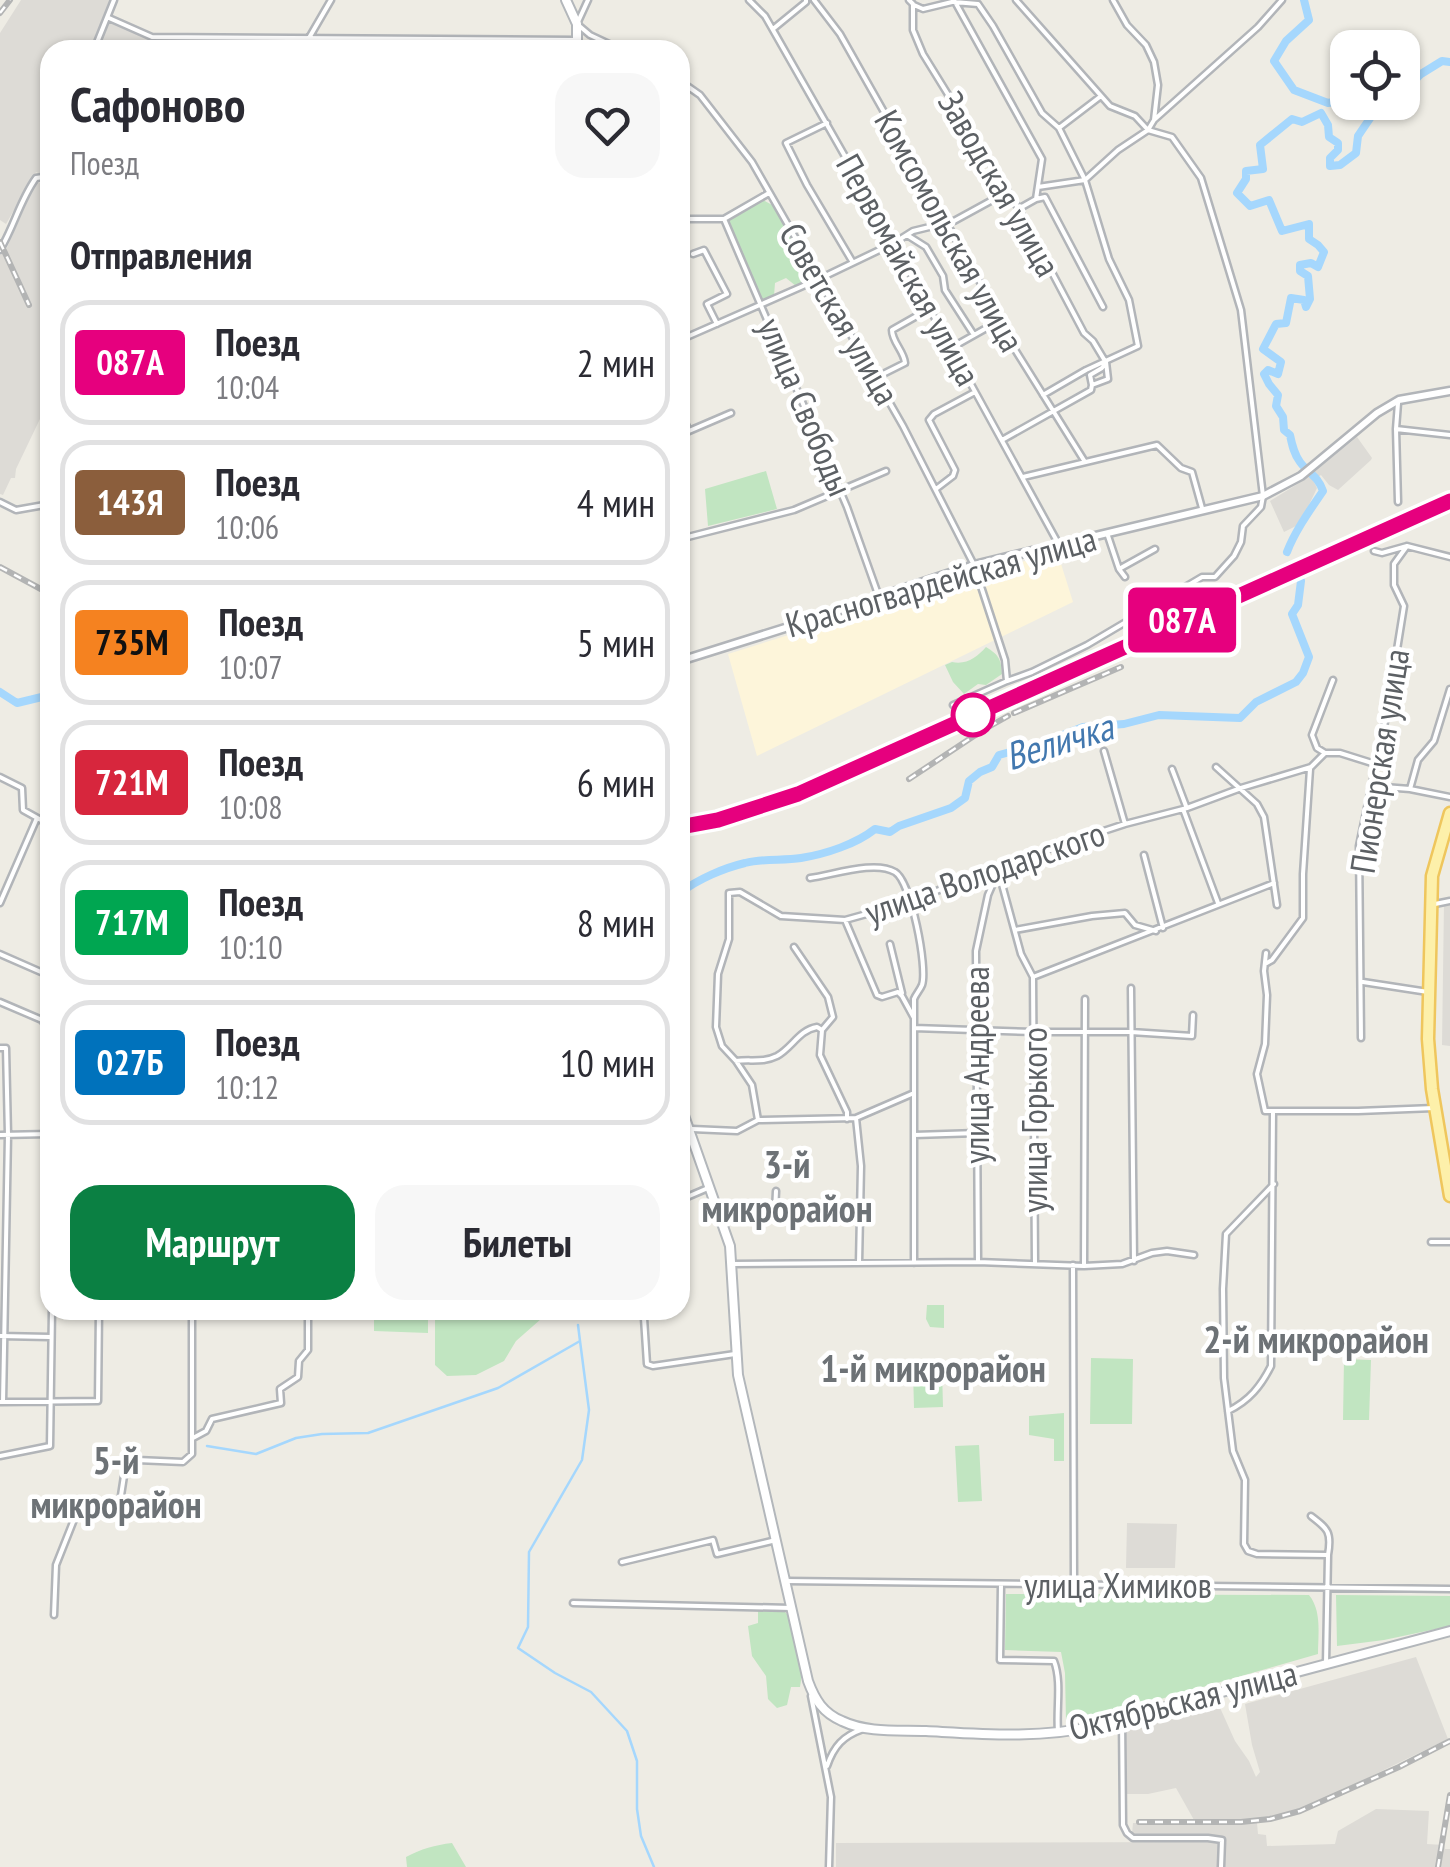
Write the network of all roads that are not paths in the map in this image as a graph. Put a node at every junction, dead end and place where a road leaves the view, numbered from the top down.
1 (114, 0) edge
2 (332, 0) edge
3 (566, 0) edge
4 (588, 0) edge
5 (750, 0) edge
6 (806, 0) edge
7 (814, 0) edge
8 (955, 0) edge
9 (1016, 0) edge
10 (1113, 0) edge
11 (1282, 0) edge
12 (911, 2) edge
13 (108, 18) junction
14 (577, 24) junction
15 (773, 29) junction
16 (98, 40) edge
17 (308, 40) junction
18 (432, 40) edge
19 (577, 40) edge
20 (602, 40) edge
21 (690, 88) edge
22 (1101, 96) junction
23 (1154, 120) junction
24 (827, 124) junction
25 (1059, 128) junction
26 (1148, 130) junction
27 (40, 178) edge
28 (1085, 180) junction
29 (1038, 187) junction
30 (1007, 192) junction
31 (769, 193) junction
32 (1036, 199) junction
33 (1018, 208) junction
34 (690, 219) edge
35 (724, 220) junction
36 (946, 222) junction
37 (906, 235) junction
38 (894, 243) junction
39 (0, 250) edge
40 (694, 254) dead end
41 (853, 263) junction
42 (819, 279) junction
43 (762, 304) junction
44 (1103, 307) dead end
45 (929, 308) junction
46 (998, 321) junction
47 (717, 324) junction
48 (974, 335) junction
49 (690, 336) edge
50 (951, 348) junction
51 (1106, 362) junction
52 (875, 378) junction
53 (1092, 385) junction
54 (976, 392) junction
55 (1450, 392) edge
56 (1043, 395) junction
57 (1399, 400) junction
58 (1054, 412) junction
59 (731, 413) dead end
60 (1396, 429) junction
61 (690, 431) edge
62 (1450, 435) edge
63 (1002, 440) junction
64 (1085, 462) junction
65 (886, 472) dead end
66 (1023, 477) junction
67 (936, 489) junction
68 (840, 492) junction
69 (1263, 496) junction
70 (0, 502) edge
71 (1398, 502) dead end
72 (40, 506) edge
73 (1202, 510) junction
74 (1107, 534) junction
75 (690, 537) edge
76 (1059, 545) junction
77 (1406, 546) junction
78 (1155, 549) dead end
79 (1374, 551) dead end
80 (1450, 557) edge
81 (974, 565) junction
82 (1119, 569) junction
83 (1124, 577) dead end
84 (879, 597) junction
85 (690, 657) edge
86 (1333, 680) dead end
87 (1007, 682) junction
88 (1450, 689) edge
89 (954, 705) dead end
90 (1104, 751) dead end
91 (1325, 753) junction
92 (1375, 764) junction
93 (1216, 767) dead end
94 (1310, 767) junction
95 (1172, 769) dead end
96 (0, 777) edge
97 (1370, 786) junction
98 (1241, 788) junction
99 (1410, 789) junction
100 (1450, 797) edge
101 (1185, 809) junction
102 (1450, 815) edge
103 (37, 818) junction
104 (40, 820) edge
105 (1125, 824) junction
106 (1144, 855) dead end
107 (997, 869) junction
108 (810, 878) dead end
109 (1274, 884) junction
110 (1450, 901) edge
111 (910, 902) junction
112 (0, 903) edge
113 (1277, 904) dead end
114 (1430, 904) junction
115 (1219, 905) junction
116 (845, 920) junction
117 (1164, 928) junction
118 (1015, 930) junction
119 (1156, 931) junction
120 (890, 944) dead end
121 (794, 946) dead end
122 (0, 954) edge
123 (1266, 954) dead end
124 (1265, 964) junction
125 (40, 972) edge
126 (1033, 977) junction
127 (1362, 982) junction
128 (1131, 988) dead end
129 (1428, 992) junction
130 (902, 996) junction
131 (1085, 999) dead end
132 (0, 1002) edge
133 (1193, 1015) dead end
134 (914, 1018) junction
135 (40, 1019) edge
136 (914, 1028) junction
137 (822, 1030) junction
138 (978, 1031) junction
139 (1034, 1032) junction
140 (1131, 1032) junction
141 (1084, 1033) junction
142 (1362, 1038) dead end
143 (3, 1048) edge
144 (736, 1061) junction
145 (3, 1090) edge
146 (914, 1093) junction
147 (1435, 1108) junction
148 (1273, 1111) junction
149 (847, 1118) junction
150 (856, 1118) junction
151 (758, 1120) junction
152 (690, 1129) edge
153 (978, 1133) junction
154 (40, 1134) edge
155 (690, 1134) edge
156 (0, 1135) edge
157 (8, 1135) junction
158 (914, 1135) junction
159 (1274, 1184) junction
160 (710, 1187) junction
161 (776, 1190) dead end
162 (690, 1196) edge
163 (1450, 1196) edge
164 (3, 1197) edge
165 (720, 1212) junction
166 (3, 1241) edge
167 (1432, 1242) dead end
168 (1450, 1242) edge
169 (1194, 1255) dead end
170 (1134, 1261) junction
171 (978, 1262) junction
172 (859, 1263) junction
173 (914, 1263) junction
174 (732, 1264) junction
175 (1035, 1264) junction
176 (1072, 1265) junction
177 (1084, 1266) junction
178 (52, 1320) edge
179 (98, 1320) edge
180 (192, 1320) edge
181 (308, 1320) edge
182 (644, 1320) edge
183 (2, 1336) edge
184 (52, 1337) junction
185 (735, 1354) junction
186 (2, 1402) edge
187 (50, 1402) junction
188 (1228, 1411) junction
189 (193, 1438) junction
190 (0, 1456) edge
191 (1310, 1516) dead end
192 (776, 1540) junction
193 (1328, 1554) junction
194 (622, 1562) dead end
195 (786, 1582) junction
196 (1001, 1585) junction
197 (1074, 1585) junction
198 (1328, 1587) junction
199 (1450, 1589) edge
200 (573, 1603) dead end
201 (791, 1608) junction
202 (54, 1615) dead end
203 (1450, 1631) edge
204 (1326, 1665) junction
205 (810, 1686) junction
206 (1122, 1719) junction
207 (864, 1729) junction
208 (1058, 1734) junction
209 (826, 1771) junction
210 (829, 1867) edge
211 (1221, 1867) edge

1 - 13 street
2 - 17 street
3 - 14 main road
4 - 14 street
5 - 15 street, Первомайская улица
6 - 15 street
7 - 36 street, Комсомольская улица
8 - 12 street
8 - 25 street
8 - 29 street
9 - 22 street
10 - 23 street
11 - 23 street
12 - 30 street, Заводская улица
13 - 16 street
13 - 17 street
14 - 19 main road
14 - 20 street
15 - 24 street, Первомайская улица
17 - 18 street
21 - 31 street, Советская улица
22 - 25 street
22 - 26 street
23 - 26 street
24 - 38 street, Первомайская улица
24 - 41 street
25 - 28 street
26 - 28 street
26 - 69 street
27 - 39 street
28 - 29 street
28 - 51 street
29 - 32 street
30 - 33 street, Заводская улица
30 - 36 street
31 - 35 street
31 - 42 street, Советская улица
32 - 33 street
32 - 44 street
33 - 51 street, Заводская улица
34 - 35 street
35 - 43 street, улица Свободы
36 - 37 street
36 - 46 street, Комсомольская улица
37 - 38 street
37 - 48 street
38 - 41 street
38 - 45 street, Первомайская улица
40 - 47 street
41 - 42 street
42 - 43 street
42 - 52 street, Советская улица
43 - 47 street
43 - 68 street, улица Свободы
45 - 50 street, Первомайская улица
45 - 52 street
46 - 48 street
46 - 56 street, Комсомольская улица
47 - 49 street
48 - 50 street
50 - 54 street, Первомайская улица
51 - 53 street
51 - 53 street
51 - 56 street
52 - 67 street, Советская улица
53 - 58 street
54 - 63 street, Первомайская улица
54 - 67 street
55 - 57 street
56 - 58 street, Комсомольская улица
57 - 60 street
57 - 69 street, Красногвардейская улица
58 - 63 street
58 - 64 street, Комсомольская улица
59 - 61 street
60 - 62 street
60 - 71 street
63 - 66 street, Первомайская улица
64 - 66 street
64 - 73 street
65 - 68 street
66 - 76 street, Первомайская улица
67 - 81 street, Советская улица
68 - 75 street
68 - 84 street, улица Свободы
69 - 73 street, Красногвардейская улица
69 - 87 street
70 - 72 street
73 - 74 street, Красногвардейская улица
74 - 76 street, Красногвардейская улица
74 - 82 street
76 - 81 street, Красногвардейская улица
77 - 79 street
77 - 80 street
77 - 92 street, Пионерская улица
78 - 82 street
81 - 84 street, Красногвардейская улица
81 - 87 street, Советская улица
82 - 83 street
84 - 85 street, Красногвардейская улица
86 - 91 street
87 - 89 street
88 - 99 street
90 - 105 street
91 - 92 street
91 - 94 street, улица Володарского
92 - 97 street, Пионерская улица
93 - 98 street
94 - 98 street, улица Володарского
94 - 124 street
95 - 101 street
96 - 103 street
97 - 99 street
97 - 127 street, Пионерская улица
98 - 101 street, улица Володарского
98 - 109 street
99 - 100 street
101 - 105 street, улица Володарского
101 - 115 street
102 - 114 main road
103 - 104 street
103 - 112 street
105 - 107 street, улица Володарского
106 - 117 street
107 - 111 street, улица Володарского
107 - 118 street
107 - 138 street, улица Андреева
108 - 111 street
109 - 113 street
109 - 115 street
110 - 114 street
111 - 116 street, улица Володарского
111 - 134 street
114 - 129 main road
115 - 117 street
116 - 130 street
116 - 144 street, улица Володарского
117 - 119 street
118 - 119 street
118 - 126 street
119 - 126 street
120 - 130 street
121 - 137 street
122 - 125 street
123 - 124 street
124 - 148 street
126 - 139 street, улица Горького
127 - 129 street
127 - 142 street, Пионерская улица
128 - 140 street
129 - 147 main road
130 - 134 street
131 - 141 street
132 - 135 street
133 - 140 street
134 - 136 street
136 - 138 street
136 - 146 street
137 - 144 street
137 - 149 street
138 - 139 street
138 - 153 street, улица Андреева
139 - 141 street
139 - 175 street, улица Горького
140 - 141 street
140 - 170 street
141 - 177 street
143 - 145 street
144 - 151 street
145 - 157 street
146 - 150 street
146 - 158 street
147 - 148 street
147 - 163 main road
148 - 159 street
149 - 150 street
149 - 151 street
150 - 172 street
151 - 152 street
153 - 158 street
153 - 171 street, улица Андреева
154 - 157 street
155 - 160 main road
156 - 157 street
157 - 164 street
158 - 173 street
159 - 188 street
159 - 188 street
160 - 162 street
160 - 165 main road
161 - 165 street
164 - 166 street
165 - 174 main road
166 - 183 street
167 - 168 street
169 - 170 street
170 - 177 street
171 - 173 street
171 - 175 street
172 - 173 street
172 - 174 street
174 - 185 main road
175 - 176 street
176 - 177 street
176 - 197 street
178 - 184 street
179 - 187 street
180 - 189 street
181 - 189 street
182 - 185 street
183 - 184 street
183 - 186 street
184 - 187 street
185 - 192 main road
186 - 187 street
187 - 190 street
188 - 193 street
189 - 202 street
191 - 193 street
192 - 194 street
192 - 195 main road
193 - 198 street
195 - 196 street, улица Химиков
195 - 201 main road
196 - 197 street, улица Химиков
196 - 208 street
197 - 198 street, улица Химиков
198 - 199 street, улица Химиков
198 - 204 street
200 - 201 street
201 - 205 main road
203 - 204 main road, Октябрьская улица
204 - 206 main road, Октябрьская улица
205 - 207 main road, Октябрьская улица
205 - 209 street
206 - 208 main road, Октябрьская улица
206 - 211 street
207 - 208 main road, Октябрьская улица
207 - 209 street
209 - 210 street

